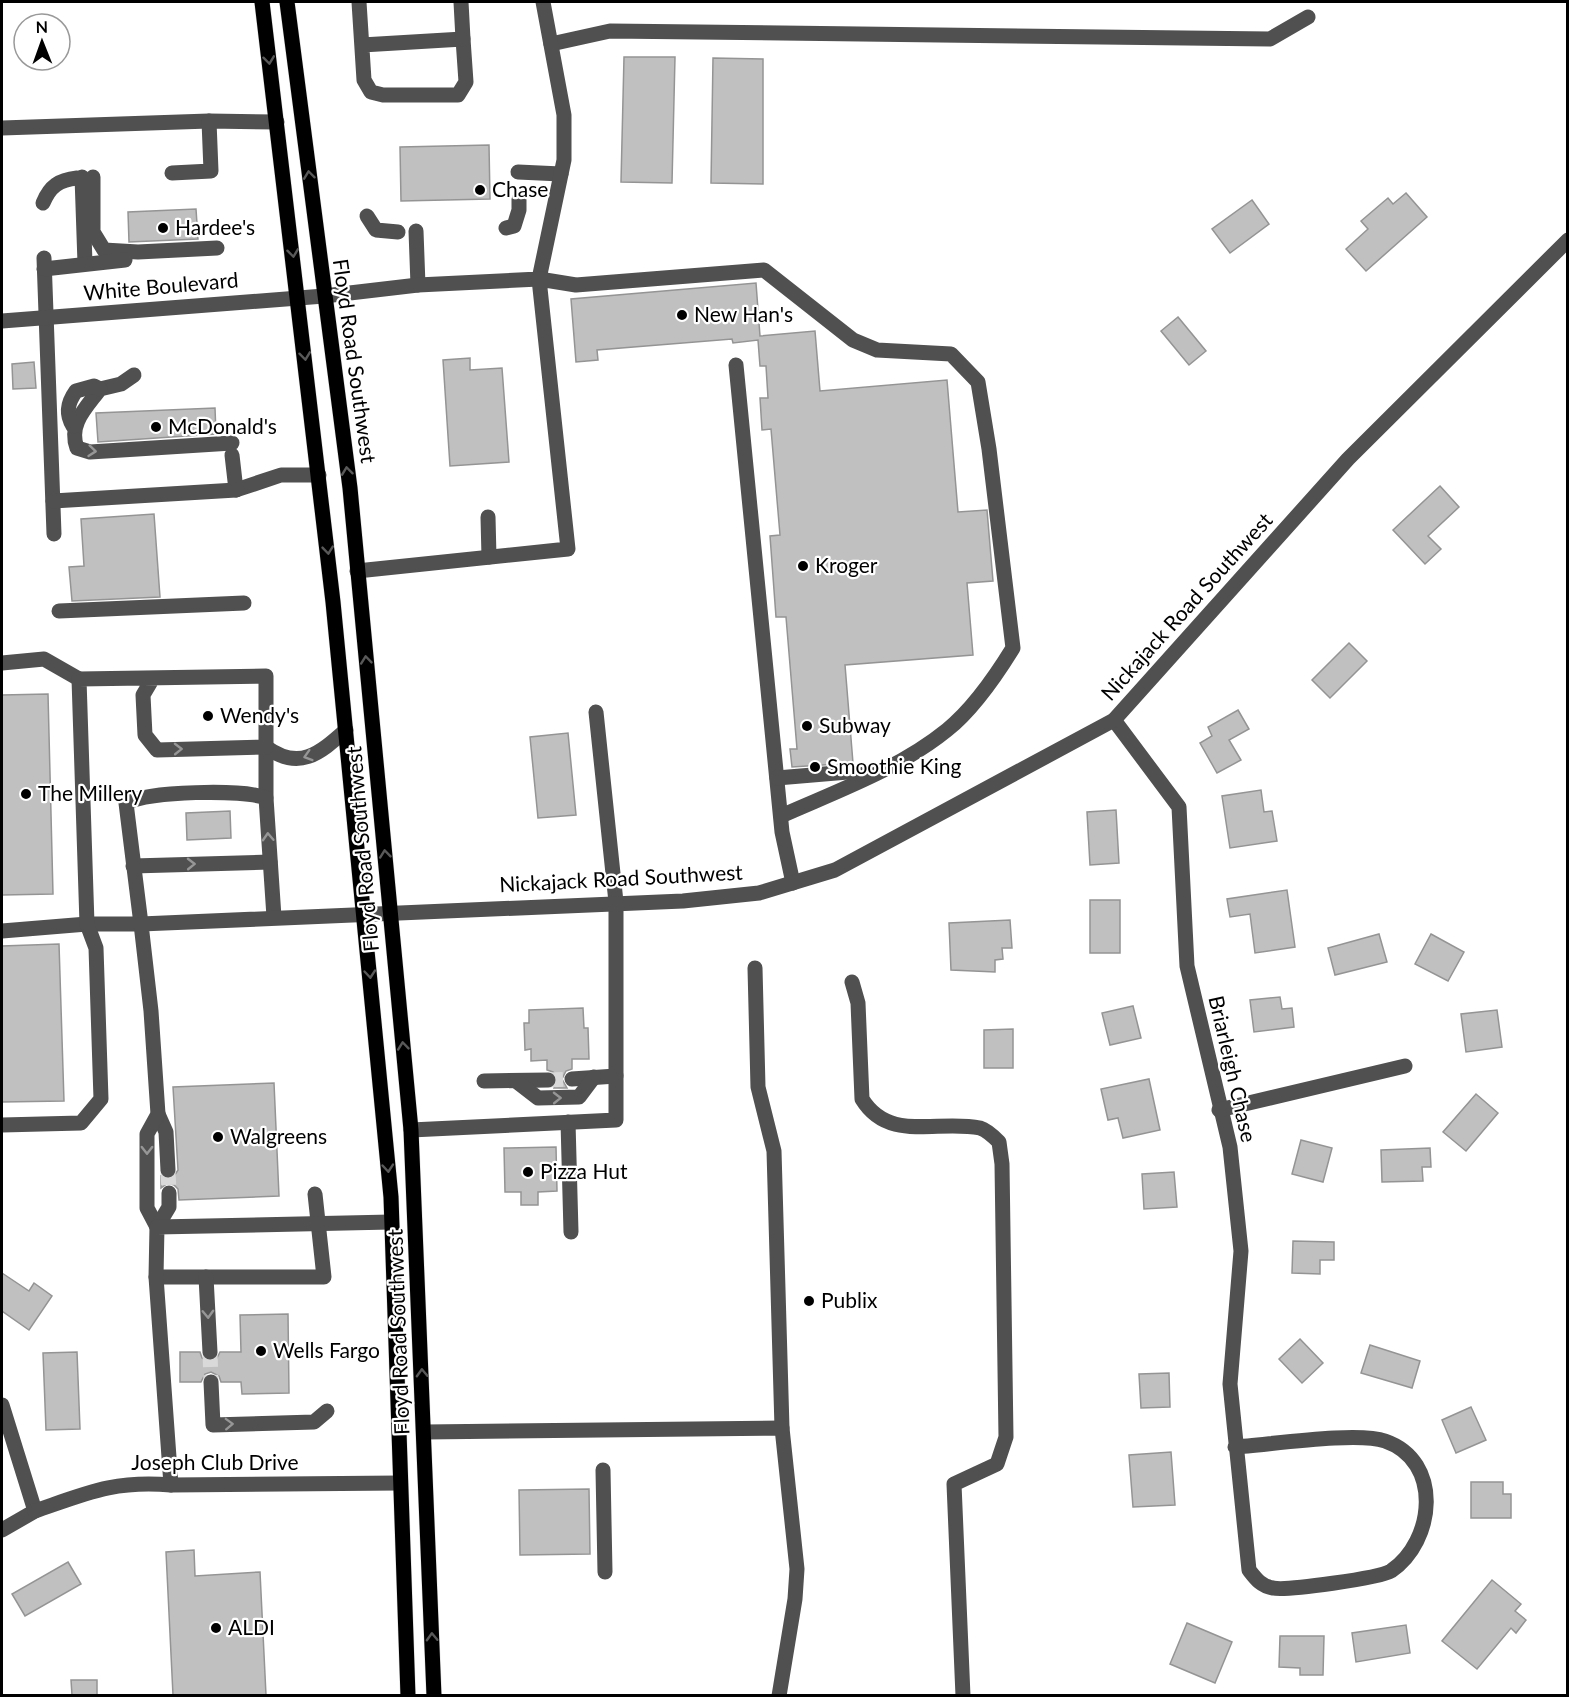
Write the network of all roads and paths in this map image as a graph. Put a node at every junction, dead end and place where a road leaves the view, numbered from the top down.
1 (261, 2) edge
2 (287, 2) edge
3 (359, 2) edge
4 (461, 2) edge
5 (543, 2) edge
6 (1308, 16) dead end
7 (463, 39) junction
8 (551, 44) junction
9 (362, 45) junction
10 (209, 121) junction
11 (277, 122) junction
12 (2, 128) edge
13 (518, 172) dead end
14 (172, 173) dead end
15 (561, 174) junction
16 (84, 177) junction
17 (519, 199) dead end
18 (43, 203) dead end
19 (367, 216) dead end
20 (506, 228) dead end
21 (417, 231) dead end
22 (398, 232) dead end
23 (1568, 240) edge
24 (85, 263) junction
25 (539, 279) junction
26 (418, 285) junction
27 (324, 296) junction
28 (299, 298) junction
29 (47, 318) junction
30 (2, 321) edge
31 (736, 365) dead end
32 (134, 375) dead end
33 (319, 476) junction
34 (236, 490) junction
35 (53, 501) junction
36 (488, 517) dead end
37 (54, 534) dead end
38 (489, 557) junction
39 (357, 571) junction
40 (244, 603) dead end
41 (59, 612) dead end
42 (2, 663) edge
43 (153, 678) junction
44 (79, 679) junction
45 (596, 712) dead end
46 (1114, 720) junction
47 (346, 730) junction
48 (266, 747) junction
49 (869, 776) junction
50 (777, 778) junction
51 (267, 798) junction
52 (781, 816) junction
53 (270, 862) junction
54 (133, 866) junction
55 (794, 883) junction
56 (616, 902) junction
57 (390, 912) junction
58 (364, 914) junction
59 (274, 917) junction
60 (87, 924) junction
61 (141, 924) junction
62 (2, 931) edge
63 (755, 968) dead end
64 (852, 982) dead end
65 (1405, 1066) dead end
66 (616, 1076) junction
67 (594, 1077) junction
68 (572, 1079) tunnel mouth
69 (548, 1080) tunnel mouth
70 (484, 1081) dead end
71 (516, 1081) junction
72 (1219, 1110) junction
73 (158, 1114) junction
74 (568, 1122) junction
75 (2, 1125) edge
76 (411, 1130) junction
77 (168, 1170) tunnel mouth
78 (168, 1193) tunnel mouth
79 (315, 1194) dead end
80 (392, 1222) junction
81 (320, 1224) junction
82 (157, 1227) junction
83 (571, 1232) dead end
84 (156, 1277) junction
85 (206, 1277) junction
86 (210, 1352) tunnel mouth
87 (211, 1382) tunnel mouth
88 (2, 1405) edge
89 (327, 1411) dead end
90 (782, 1428) junction
91 (424, 1432) junction
92 (1235, 1447) junction
93 (603, 1470) dead end
94 (399, 1483) junction
95 (171, 1485) junction
96 (35, 1511) junction
97 (2, 1530) edge
98 (605, 1572) dead end
99 (408, 1695) edge
100 (434, 1695) edge
101 (780, 1695) edge
102 (963, 1695) edge

1 -> 11 main road, Floyd Road Southwest
27 -> 2 main road, Floyd Road Southwest
3 - 9 street
4 - 7 street
5 - 8 street
6 - 8 street
7 - 9 street
7 - 9 street
8 - 15 street
10 - 11 street
10 - 12 street
10 - 14 street
11 -> 28 main road, Floyd Road Southwest
13 - 15 street
15 - 25 street
16 - 18 street
16 - 24 street
16 - 24 street
17 - 20 street
19 - 22 street
21 - 26 street
23 - 46 street, Nickajack Road Southwest
24 - 29 street
25 - 26 street, White Boulevard
25 - 38 street
25 - 49 street, White Boulevard
26 - 27 street, White Boulevard
27 - 28 street, White Boulevard
39 -> 27 main road, Floyd Road Southwest
28 - 29 street, White Boulevard
28 -> 33 main road, Floyd Road Southwest
29 - 30 street, White Boulevard
29 - 35 street
31 - 50 street
32 -> 34 street
33 - 34 street
33 -> 47 main road, Floyd Road Southwest
34 - 35 street
35 - 37 street
36 - 38 street
38 - 39 street
57 -> 39 main road, Floyd Road Southwest
40 - 41 street
42 - 44 street
43 - 44 street
43 - 48 street
43 -> 48 street
44 - 60 street
45 - 56 street
46 - 55 street, Nickajack Road Southwest
46 - 72 street, Briarleigh Chase
47 -> 48 street
47 - 58 main road, Floyd Road Southwest
48 - 51 street
49 - 50 street
49 - 52 street, White Boulevard
50 - 52 street
53 -> 51 street
51 - 54 street
52 - 55 street
54 -> 53 street
53 - 59 street
54 - 61 street
55 - 56 street, Nickajack Road Southwest
56 - 57 street, Nickajack Road Southwest
56 - 66 street
57 - 58 street, Nickajack Road Southwest
76 -> 57 main road, Floyd Road Southwest
58 - 59 street, Nickajack Road Southwest
58 -> 80 main road, Floyd Road Southwest
59 - 61 street, Nickajack Road Southwest
60 - 61 street, Nickajack Road Southwest
60 - 62 street, Nickajack Road Southwest
60 - 75 street
61 - 73 street
63 - 90 street
64 - 102 street
65 - 72 street
66 - 67 street
66 - 74 street
67 - 68 street
71 -> 67 street
69 - 71 street
70 - 71 street
72 - 92 street, Briarleigh Chase
73 - 77 street
73 -> 82 street
74 - 76 street
74 - 83 street
91 -> 76 main road, Floyd Road Southwest
78 - 82 street
79 - 81 street
80 - 81 street
80 - 94 main road, Floyd Road Southwest
81 - 82 street
81 - 85 street
82 - 84 street
84 - 85 street
84 - 95 street
85 -> 86 street
87 -> 89 street
88 - 96 street
90 - 91 street
90 - 101 street
100 -> 91 main road, Floyd Road Southwest
92 - 92 street, Briarleigh Chase
93 - 98 street
94 - 95 street, Joseph Club Drive
94 - 99 main road, Floyd Road Southwest
95 - 96 street, Joseph Club Drive
96 - 97 street, Joseph Club Drive

